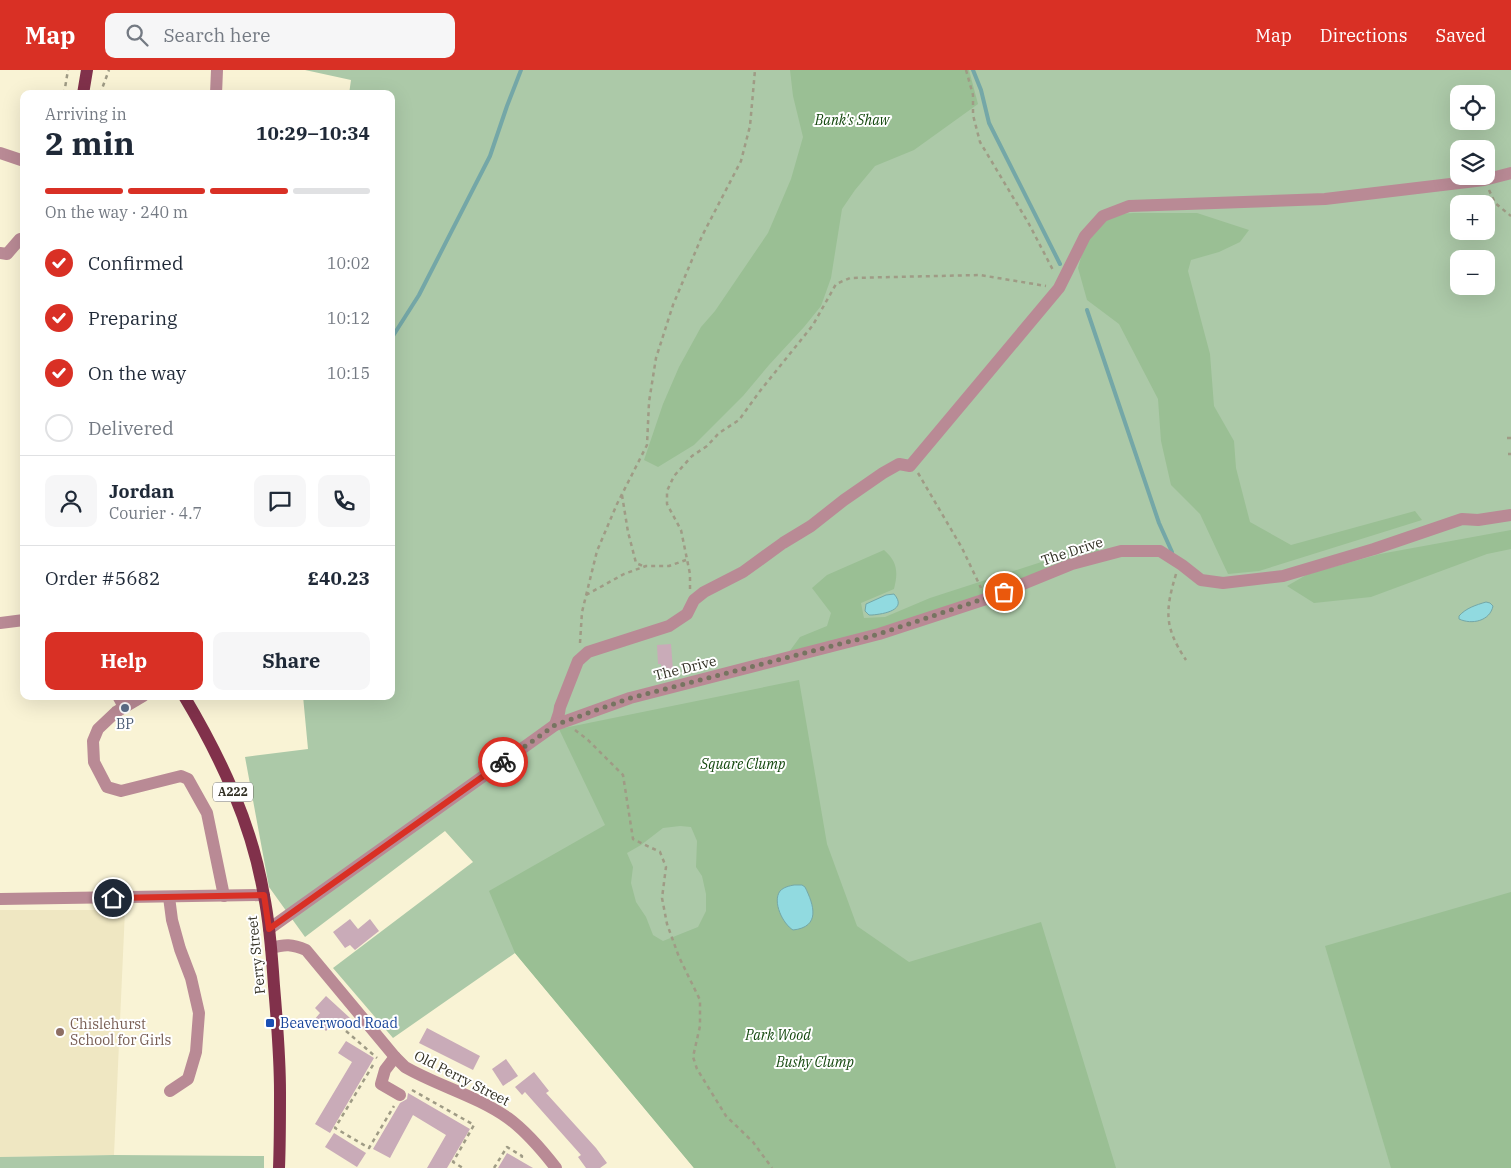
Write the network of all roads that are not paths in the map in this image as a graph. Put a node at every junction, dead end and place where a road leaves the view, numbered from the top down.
1 (217, 70) edge
2 (89, 73) edge
3 (84, 90) edge
4 (216, 90) edge
5 (0, 153) edge
6 (20, 160) edge
7 (1511, 173) edge
8 (20, 239) edge
9 (0, 253) edge
10 (1511, 515) edge
11 (20, 620) edge
12 (0, 623) edge
13 (186, 700) edge
14 (121, 702) edge
15 (557, 724) junction
16 (264, 895) junction
17 (224, 896) junction
18 (169, 897) junction
19 (0, 899) edge
20 (269, 929) junction
21 (271, 948) junction
22 (395, 1057) junction
23 (170, 1091) dead end
24 (400, 1094) dead end
25 (279, 1168) edge
26 (556, 1168) edge

1 - 4 street
2 - 3 main road
5 - 6 street
7 - 15 street
8 - 9 street
10 - 15 street, The Drive
11 - 12 street
13 - 16 main road, Perry Street / A222
14 - 17 street
15 - 20 street, The Drive
16 - 17 street
16 - 20 main road, Perry Street / A222
17 - 18 street
18 - 19 street
18 - 23 street
20 - 21 main road, Perry Street / A222
21 - 22 street, Old Perry Street
21 - 25 main road, Perry Street / A222
22 - 24 street, Old Perry Street
22 - 26 street, Old Perry Street

